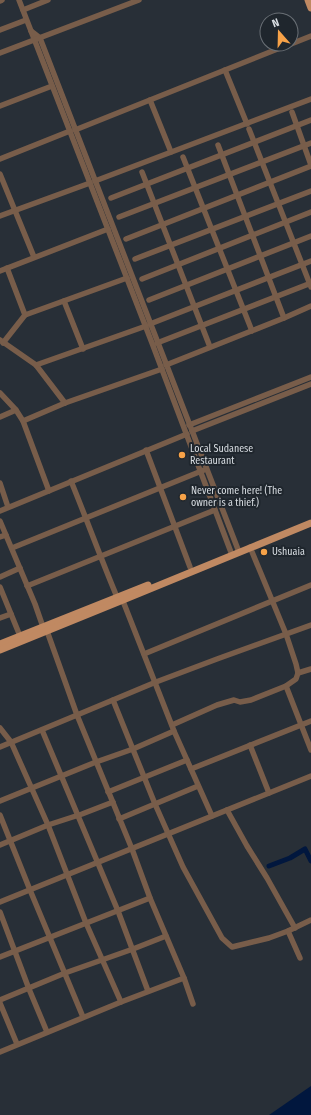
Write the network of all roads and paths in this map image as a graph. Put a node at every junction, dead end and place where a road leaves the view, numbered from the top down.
1 (19, 0) edge
2 (48, 0) edge
3 (118, 0) edge
4 (139, 0) edge
5 (308, 0) edge
6 (121, 7) junction
7 (311, 8) edge
8 (22, 10) junction
9 (26, 20) junction
10 (0, 30) edge
11 (311, 36) edge
12 (37, 39) junction
13 (299, 41) edge
14 (270, 52) edge
15 (0, 53) edge
16 (225, 70) junction
17 (52, 86) junction
18 (311, 99) edge
19 (150, 100) junction
20 (0, 106) edge
21 (292, 112) dead end
22 (311, 120) edge
23 (248, 126) junction
24 (297, 126) junction
25 (73, 130) junction
26 (254, 142) junction
27 (311, 143) edge
28 (218, 145) dead end
29 (304, 145) junction
30 (171, 152) junction
31 (222, 155) junction
32 (183, 157) dead end
33 (0, 159) edge
34 (262, 162) junction
35 (311, 165) edge
36 (187, 168) junction
37 (142, 172) dead end
38 (0, 174) edge
39 (230, 175) junction
40 (92, 182) junction
41 (270, 183) junction
42 (147, 184) junction
43 (195, 188) junction
44 (311, 191) edge
45 (237, 195) junction
46 (111, 198) dead end
47 (279, 203) junction
48 (154, 204) junction
49 (203, 209) junction
50 (15, 210) junction
51 (311, 212) edge
52 (0, 216) edge
53 (246, 216) junction
54 (119, 217) dead end
55 (286, 222) junction
56 (163, 225) junction
57 (108, 228) junction
58 (211, 229) junction
59 (253, 235) junction
60 (311, 236) edge
61 (126, 239) dead end
62 (294, 243) junction
63 (170, 246) junction
64 (218, 249) junction
65 (120, 253) junction
66 (261, 256) junction
67 (34, 257) junction
68 (134, 259) dead end
69 (311, 261) edge
70 (178, 265) junction
71 (302, 265) junction
72 (7, 268) junction
73 (226, 269) junction
74 (0, 271) edge
75 (127, 278) junction
76 (269, 278) junction
77 (142, 279) dead end
78 (186, 285) junction
79 (310, 285) edge
80 (235, 291) junction
81 (276, 296) junction
82 (149, 300) dead end
83 (64, 301) junction
84 (311, 306) edge
85 (194, 307) junction
86 (243, 310) junction
87 (25, 315) junction
88 (284, 318) junction
89 (148, 325) junction
90 (201, 326) junction
91 (252, 331) junction
92 (2, 341) edge
93 (157, 342) junction
94 (210, 347) junction
95 (83, 349) junction
96 (36, 365) junction
97 (164, 367) junction
98 (311, 377) edge
99 (311, 384) edge
100 (0, 393) edge
101 (266, 395) junction
102 (269, 401) junction
103 (65, 404) junction
104 (16, 410) junction
105 (0, 417) edge
106 (23, 421) junction
107 (189, 425) junction
108 (190, 432) junction
109 (146, 450) junction
110 (204, 470) junction
111 (71, 481) junction
112 (0, 483) edge
113 (160, 489) junction
114 (49, 491) junction
115 (8, 507) junction
116 (216, 510) junction
117 (0, 511) edge
118 (87, 518) junction
119 (311, 518) edge
120 (0, 521) edge
121 (311, 523) edge
122 (175, 527) junction
123 (3, 536) edge
124 (12, 548) junction
125 (250, 548) junction
126 (234, 552) junction
127 (100, 557) junction
128 (20, 568) junction
129 (190, 568) junction
130 (0, 576) edge
131 (311, 585) edge
132 (27, 586) junction
133 (0, 587) edge
134 (120, 598) junction
135 (272, 600) junction
136 (11, 614) junction
137 (0, 618) edge
138 (311, 625) edge
139 (45, 629) junction
140 (286, 634) junction
141 (20, 636) junction
142 (0, 644) edge
143 (0, 650) edge
144 (144, 654) junction
145 (311, 669) edge
146 (298, 674) junction
147 (156, 682) junction
148 (286, 686) junction
149 (113, 700) junction
150 (77, 715) junction
151 (311, 722) edge
152 (172, 724) junction
153 (301, 725) junction
154 (0, 728) edge
155 (42, 730) junction
156 (174, 731) junction
157 (12, 742) junction
158 (250, 746) junction
159 (0, 747) edge
160 (133, 749) junction
161 (311, 750) edge
162 (187, 760) junction
163 (96, 762) junction
164 (191, 769) junction
165 (311, 776) edge
166 (62, 777) junction
167 (144, 778) junction
168 (198, 786) junction
169 (31, 788) junction
170 (108, 792) junction
171 (269, 793) junction
172 (0, 801) edge
173 (113, 802) junction
174 (155, 804) junction
175 (227, 810) junction
176 (0, 815) edge
177 (77, 815) junction
178 (212, 816) junction
179 (120, 819) junction
180 (48, 825) junction
181 (168, 834) junction
182 (10, 841) junction
183 (0, 845) edge
184 (132, 848) junction
185 (97, 862) junction
186 (67, 875) junction
187 (30, 890) junction
188 (150, 898) junction
189 (0, 902) edge
190 (118, 911) junction
191 (0, 912) edge
192 (311, 920) edge
193 (86, 923) junction
194 (295, 928) junction
195 (288, 931) junction
196 (166, 936) junction
197 (50, 937) junction
198 (133, 949) junction
199 (15, 951) junction
200 (0, 957) edge
201 (300, 958) dead end
202 (102, 960) junction
203 (65, 973) junction
204 (184, 978) junction
205 (29, 989) junction
206 (148, 991) junction
207 (0, 1002) edge
208 (120, 1002) junction
209 (193, 1004) dead end
210 (83, 1017) junction
211 (47, 1032) junction
212 (17, 1044) junction
213 (0, 1052) edge

1 - 8 street
2 - 8 street
3 - 6 street
4 - 6 street
5 - 7 main road
6 - 12 street
8 - 9 street
9 - 10 street
9 - 12 street
11 - 13 street
12 - 15 street
12 - 17 street
12 - 25 street
14 - 16 street
16 - 19 street
16 - 23 street
17 - 20 street
17 - 25 street
18 - 23 street
19 - 25 street
19 - 30 street
21 - 24 street
22 - 24 street
23 - 26 street
23 - 30 street
24 - 26 street
24 - 29 street
25 - 33 street
25 - 40 street
26 - 31 street
26 - 34 street
27 - 29 street
28 - 31 street
29 - 34 street
29 - 35 street
30 - 40 street
31 - 36 street
31 - 39 street
32 - 36 street
34 - 39 street
34 - 41 street
35 - 41 street
36 - 42 street
36 - 43 street
37 - 42 street
38 - 50 street
39 - 43 street
39 - 45 street
40 - 50 street
40 - 57 street
40 - 65 street
41 - 45 street
41 - 47 street
42 - 46 street
42 - 48 street
43 - 48 street
43 - 49 street
44 - 47 street
45 - 49 street
45 - 53 street
47 - 53 street
47 - 55 street
48 - 54 street
48 - 56 street
49 - 56 street
49 - 58 street
50 - 52 street
50 - 67 street
51 - 55 street
53 - 58 street
53 - 59 street
55 - 59 street
55 - 62 street
56 - 61 street
56 - 63 street
57 - 65 street
57 - 67 street
58 - 63 street
58 - 64 street
59 - 64 street
59 - 66 street
60 - 62 street
62 - 66 street
62 - 71 street
63 - 68 street
63 - 70 street
64 - 70 street
64 - 73 street
65 - 75 street
65 - 89 street
66 - 73 street
66 - 76 street
67 - 72 street
69 - 71 street
70 - 77 street
70 - 78 street
71 - 76 street
71 - 79 street
72 - 74 street
72 - 87 street
73 - 78 street
73 - 80 street
75 - 83 street
75 - 89 street
76 - 80 street
76 - 81 street
78 - 82 street
78 - 85 street
79 - 81 street
80 - 85 street
80 - 86 street
81 - 86 street
81 - 88 street
83 - 87 street
83 - 95 street
84 - 88 street
85 - 89 street
85 - 90 street
86 - 90 street
86 - 91 street
87 - 92 street
88 - 91 street
89 - 93 street
89 - 95 street
89 - 97 street
90 - 93 street
90 - 94 street
91 - 94 street
92 - 96 street
93 - 97 street
94 - 97 street
95 - 96 street
96 - 103 street
97 - 103 street
97 - 107 street
97 - 108 street
98 - 101 street
99 - 102 street
100 - 104 street
101 - 102 street
101 - 107 street
102 - 108 street
103 - 106 street
104 - 105 street
104 - 106 street
106 - 114 street
107 - 108 street
108 - 109 street
108 - 110 street
109 - 111 street
109 - 113 street
110 - 113 street
110 - 116 street
110 - 126 street
111 - 114 street
111 - 118 street
112 - 115 street
113 - 118 street
113 - 122 street
114 - 115 street
115 - 117 street
116 - 122 street
116 - 126 street
118 - 124 street
118 - 127 street
119 - 126 main road
120 - 123 street
121 - 125 main road
122 - 127 street
122 - 129 street
123 - 124 street
124 - 128 street
125 - 126 main road
125 - 135 street
126 - 129 main road
126 - 134 main road
127 - 132 street
127 - 134 street
128 - 130 street
128 - 132 street
129 - 134 main road
131 - 135 street
132 - 139 street
133 - 136 street
134 - 139 main road
134 - 144 street
135 - 140 street
135 - 144 street
136 - 137 street
136 - 141 street
138 - 140 street
139 - 141 main road
139 - 143 main road
139 - 150 street
140 - 146 street
140 - 147 street
141 - 142 main road
144 - 147 street
145 - 146 street
146 - 148 street
147 - 149 street
147 - 152 street
148 - 152 street
148 - 153 street
149 - 150 street
149 - 160 street
150 - 155 street
150 - 163 street
151 - 153 street
152 - 156 street
153 - 158 street
153 - 161 street
154 - 157 street
155 - 157 street
155 - 166 street
156 - 160 street
156 - 162 street
157 - 159 street
157 - 169 street
158 - 164 street
158 - 171 street
160 - 163 street
160 - 167 street
162 - 164 street
162 - 167 street
163 - 166 street
163 - 170 street
164 - 168 street
165 - 171 street
166 - 169 street
166 - 177 street
167 - 170 street
167 - 174 street
168 - 174 street
168 - 178 street
169 - 172 street
169 - 180 street
170 - 173 street
171 - 175 street
173 - 177 street
173 - 179 street
174 - 179 street
174 - 181 street
175 - 178 street
175 - 194 street
176 - 182 street
177 - 180 street
177 - 185 street
178 - 181 street
179 - 184 street
180 - 182 street
180 - 186 street
181 - 184 street
181 - 195 street
182 - 183 street
182 - 187 street
184 - 185 street
184 - 188 street
185 - 186 street
185 - 190 street
186 - 187 street
186 - 193 street
187 - 189 street
187 - 197 street
188 - 190 street
188 - 196 street
190 - 193 street
190 - 198 street
191 - 199 street
192 - 194 street
193 - 197 street
193 - 202 street
194 - 195 street
195 - 201 street
196 - 198 street
196 - 204 street
197 - 199 street
197 - 203 street
198 - 202 street
198 - 206 street
199 - 200 street
199 - 205 street
202 - 203 street
202 - 208 street
203 - 205 street
203 - 210 street
204 - 206 street
204 - 209 street
205 - 207 street
205 - 211 street
206 - 208 street
207 - 212 street
208 - 210 street
210 - 211 street
211 - 212 street
212 - 213 street

